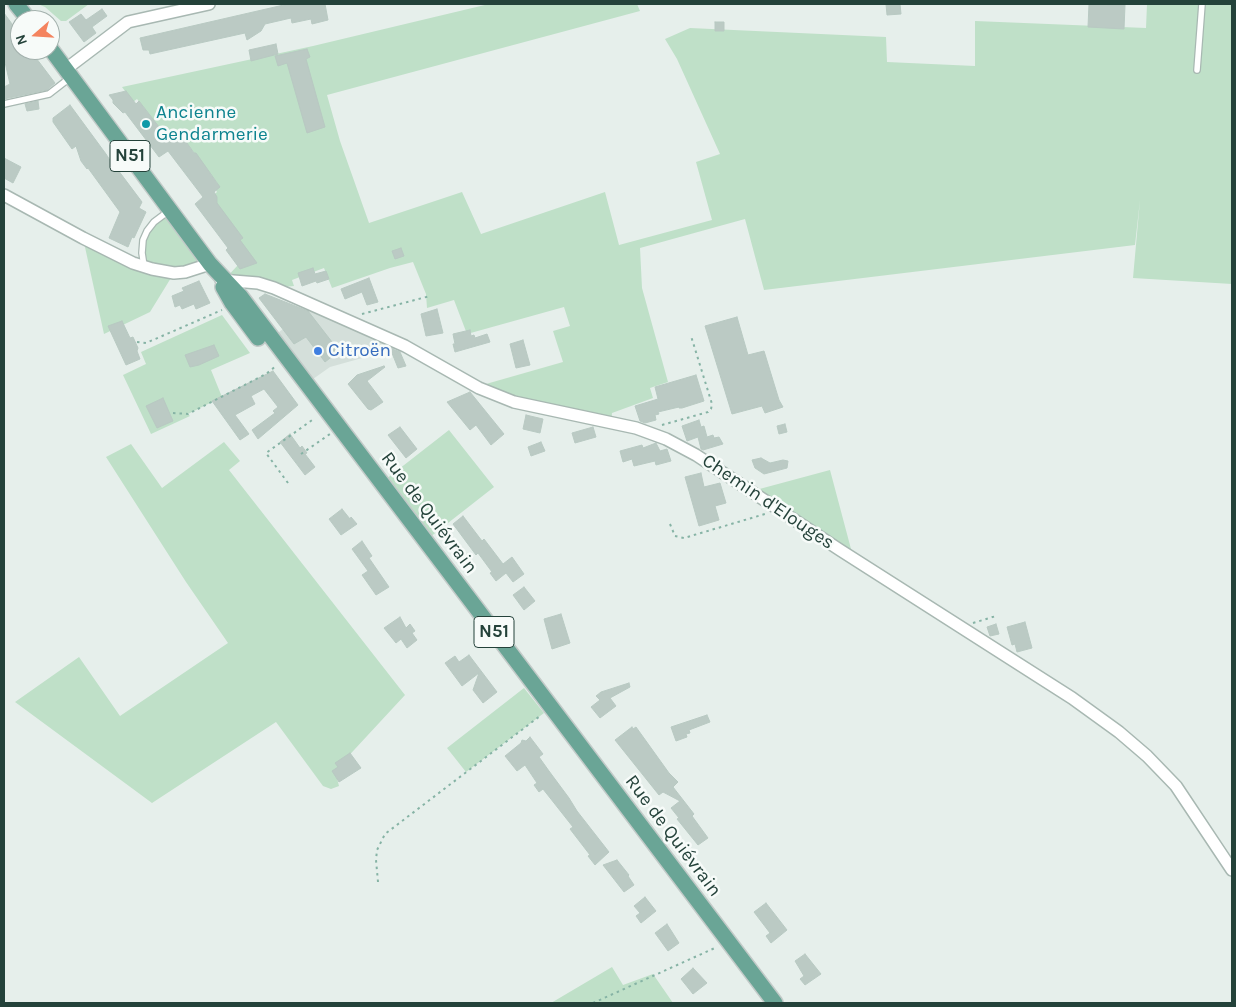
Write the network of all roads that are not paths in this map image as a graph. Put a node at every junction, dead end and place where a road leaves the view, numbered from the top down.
1 (209, 4) edge
2 (1202, 4) edge
3 (59, 60) edge
4 (1197, 70) dead end
5 (68, 73) junction
6 (4, 104) edge
7 (4, 195) edge
8 (170, 210) junction
9 (210, 264) junction
10 (144, 266) junction
11 (221, 280) junction
12 (1232, 870) edge
13 (763, 1003) edge
14 (775, 1003) edge

1 - 5 street
2 - 4 lane
3 - 5 main road, N51
5 - 6 lane
5 - 8 main road, N51
7 - 10 street
8 - 9 main road, N51
8 - 10 lane
9 - 10 street
9 - 11 main road, N51
11 - 12 street, Chemin d'Elouges
11 - 13 main road, Rue de Quiévrain / N51
11 - 14 main road, Rue de Quiévrain / N51

